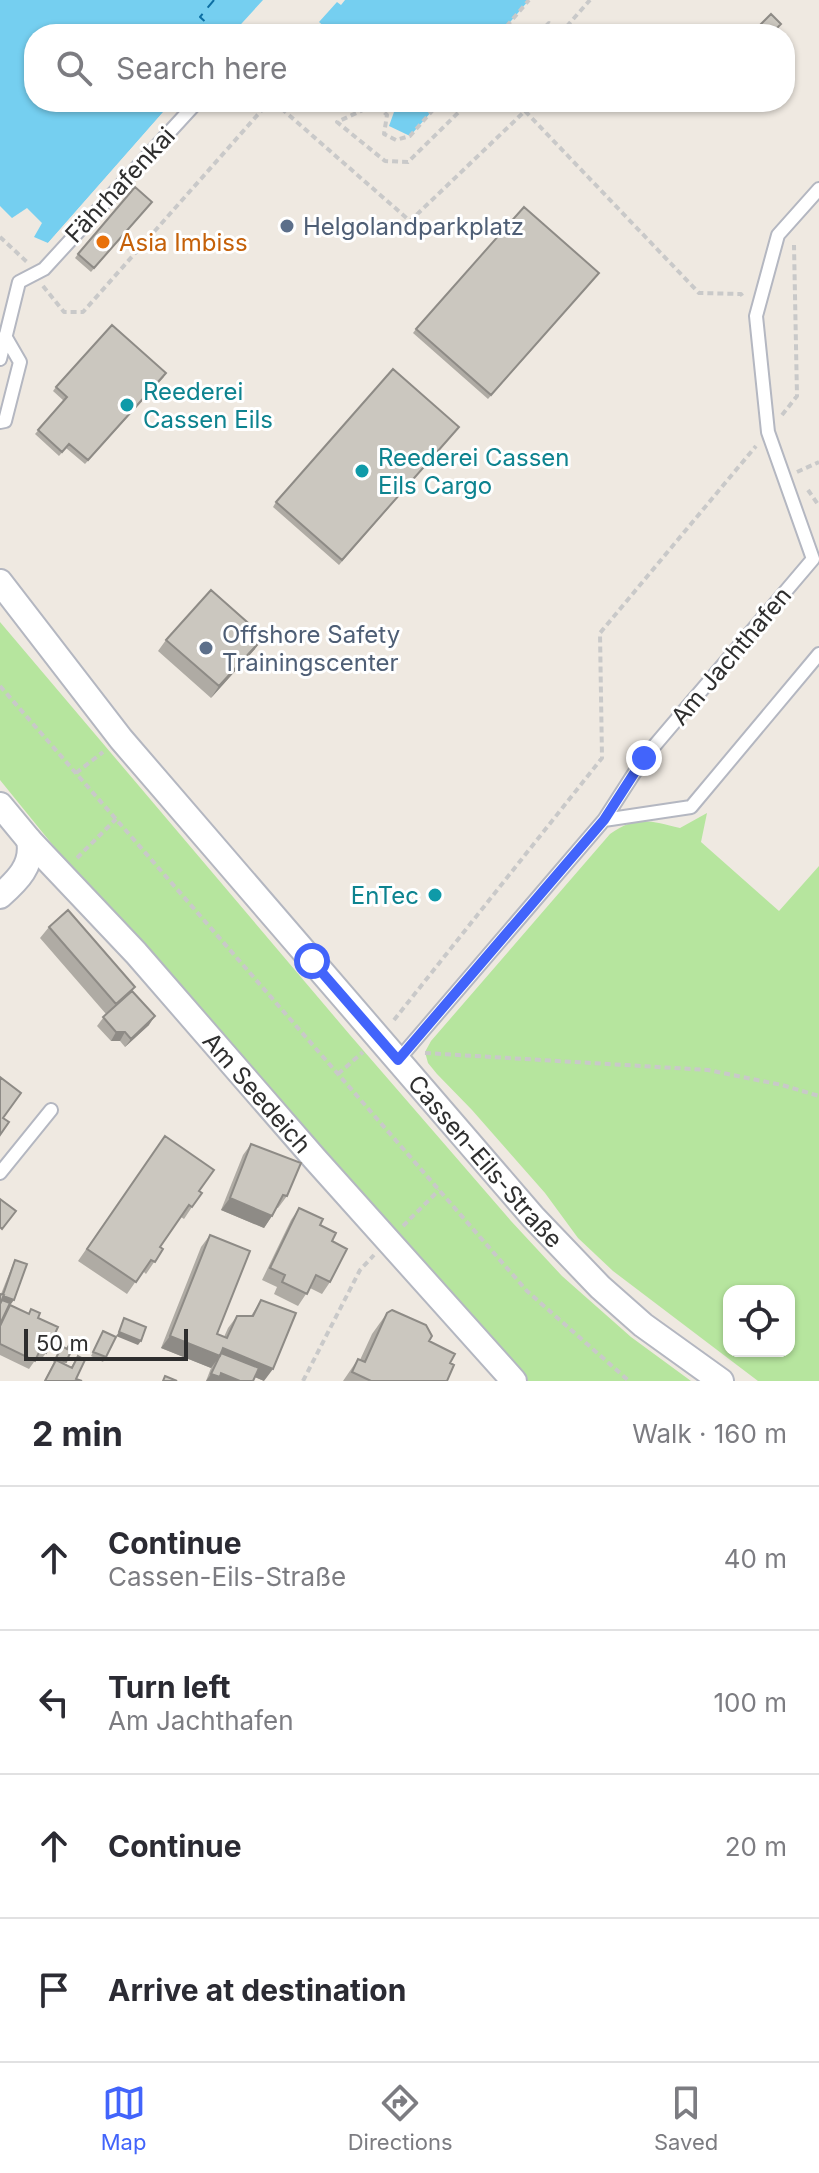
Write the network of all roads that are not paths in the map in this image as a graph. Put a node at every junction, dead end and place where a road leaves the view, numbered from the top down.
1 (188, 112) edge
2 (819, 189) edge
3 (5, 336) junction
4 (0, 359) edge
5 (0, 422) edge
6 (816, 561) edge
7 (0, 582) edge
8 (819, 654) edge
9 (0, 805) edge
10 (604, 820) junction
11 (29, 840) junction
12 (0, 896) edge
13 (398, 1060) junction
14 (51, 1110) dead end
15 (0, 1173) edge
16 (514, 1381) edge
17 (721, 1381) edge

1 - 3 lane, Fährhafenkai
2 - 6 lane
3 - 4 lane, Fährhafenkai
3 - 5 lane
6 - 10 lane, Am Jachthafen
7 - 13 street, Cassen-Eils-Straße
8 - 10 lane
9 - 11 street, Am Seedeich
10 - 13 lane
11 - 12 street
11 - 16 street, Am Seedeich
13 - 17 street, Cassen-Eils-Straße
14 - 15 lane

